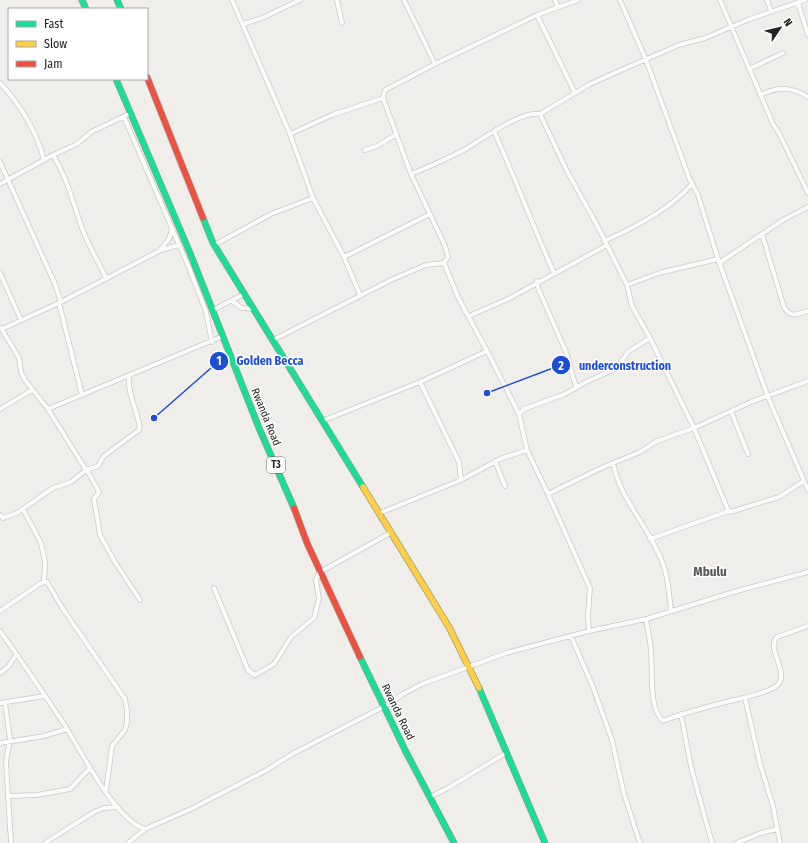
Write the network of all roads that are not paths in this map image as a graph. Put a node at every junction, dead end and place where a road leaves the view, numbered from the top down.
1 (232, 0) edge
2 (300, 0) edge
3 (337, 0) edge
4 (404, 0) edge
5 (555, 0) edge
6 (578, 0) edge
7 (620, 0) edge
8 (720, 0) edge
9 (767, 0) edge
10 (805, 0) edge
11 (798, 3) junction
12 (558, 7) junction
13 (771, 11) junction
14 (537, 15) junction
15 (342, 23) dead end
16 (243, 24) junction
17 (731, 28) junction
18 (808, 35) edge
19 (783, 53) dead end
20 (646, 60) junction
21 (435, 64) junction
22 (749, 69) junction
23 (116, 80) edge
24 (148, 80) edge
25 (0, 83) edge
26 (575, 93) junction
27 (760, 95) junction
28 (808, 97) edge
29 (383, 98) junction
30 (131, 113) junction
31 (540, 114) junction
32 (124, 117) junction
33 (494, 132) junction
34 (290, 134) junction
35 (395, 135) junction
36 (365, 150) dead end
37 (53, 155) junction
38 (44, 160) junction
39 (0, 162) edge
40 (411, 174) junction
41 (9, 180) junction
42 (0, 184) edge
43 (692, 184) junction
44 (808, 193) edge
45 (313, 198) junction
46 (808, 207) edge
47 (430, 214) junction
48 (172, 228) junction
49 (762, 234) junction
50 (605, 243) junction
51 (179, 245) junction
52 (214, 245) junction
53 (159, 251) junction
54 (344, 257) junction
55 (719, 261) junction
56 (444, 263) junction
57 (554, 272) junction
58 (0, 273) edge
59 (106, 278) junction
60 (537, 281) junction
61 (627, 285) junction
62 (244, 294) junction
63 (360, 295) junction
64 (232, 301) junction
65 (60, 302) junction
66 (253, 309) junction
67 (213, 310) junction
68 (808, 311) edge
69 (470, 316) junction
70 (21, 320) junction
71 (1, 328) edge
72 (224, 336) junction
73 (650, 338) junction
74 (273, 340) junction
75 (212, 342) junction
76 (488, 351) junction
77 (129, 376) junction
78 (808, 381) edge
79 (420, 382) junction
80 (576, 387) junction
81 (32, 390) junction
82 (82, 395) junction
83 (768, 397) junction
84 (0, 409) edge
85 (48, 409) junction
86 (731, 411) junction
87 (519, 414) junction
88 (322, 422) junction
89 (694, 428) junction
90 (527, 450) junction
91 (748, 454) dead end
92 (495, 461) junction
93 (613, 463) junction
94 (87, 470) junction
95 (461, 480) junction
96 (804, 481) junction
97 (506, 486) dead end
98 (808, 488) edge
99 (548, 494) junction
100 (23, 509) junction
101 (729, 511) junction
102 (380, 513) junction
103 (0, 515) edge
104 (392, 532) junction
105 (650, 539) junction
106 (320, 572) junction
107 (808, 572) edge
108 (44, 582) junction
109 (214, 588) dead end
110 (140, 600) dead end
111 (0, 611) edge
112 (671, 611) junction
113 (646, 620) junction
114 (808, 626) edge
115 (0, 631) edge
116 (589, 631) junction
117 (571, 636) junction
118 (16, 655) junction
119 (470, 667) junction
120 (0, 673) edge
121 (44, 696) junction
122 (745, 698) junction
123 (0, 703) edge
124 (6, 703) junction
125 (385, 706) junction
126 (681, 714) junction
127 (67, 729) junction
128 (9, 742) junction
129 (0, 743) edge
130 (506, 753) junction
131 (90, 768) junction
132 (106, 791) junction
133 (8, 796) junction
134 (430, 797) junction
135 (118, 807) junction
136 (777, 829) junction
137 (145, 830) junction
138 (11, 843) edge
139 (45, 843) edge
140 (128, 843) edge
141 (454, 843) edge
142 (545, 843) edge
143 (640, 843) edge
144 (712, 843) edge
145 (736, 843) edge
146 (780, 843) edge

1 - 16 street
2 - 16 street
3 - 15 street
4 - 21 street
5 - 12 street
6 - 12 street
7 - 20 street
8 - 17 street
9 - 13 street
10 - 11 street
11 - 13 street
11 - 18 street
12 - 14 street
13 - 17 street
14 - 21 street
14 - 26 street
16 - 34 street
17 - 20 street
17 - 22 street
19 - 22 street
20 - 26 street
20 - 43 street
21 - 29 street
22 - 27 street
23 - 30 main road, Rwanda Road / T3
24 - 52 main road
25 - 38 street
26 - 31 street
27 - 28 street
27 - 44 street
29 - 34 street
29 - 35 street
30 - 32 street
30 - 67 main road, Rwanda Road / T3
31 - 33 street
31 - 50 street
32 - 37 street
32 - 48 street
33 - 40 street
33 - 57 street
34 - 45 street
35 - 36 street
35 - 40 street
37 - 38 street
37 - 59 street
38 - 41 street
39 - 41 street
40 - 47 street
41 - 42 street
41 - 65 street
43 - 50 street
43 - 55 street
45 - 52 street
45 - 54 street
46 - 49 street
47 - 54 street
47 - 56 street
48 - 51 street
48 - 53 street
49 - 55 street
49 - 68 street
50 - 57 street
50 - 61 street
51 - 53 street
51 - 75 street
52 - 62 main road
53 - 59 street
54 - 63 street
55 - 61 street
55 - 83 street
56 - 63 street
56 - 69 street
57 - 60 street
58 - 70 street
59 - 65 street
60 - 69 street
60 - 80 street
61 - 73 street
62 - 64 street
62 - 66 main road
63 - 74 street
64 - 66 street
64 - 67 street
65 - 70 street
65 - 82 street
66 - 74 main road
67 - 72 main road, Rwanda Road / T3
69 - 76 street
70 - 71 street
71 - 81 street
72 - 75 street
72 - 106 main road, Rwanda Road / T3
73 - 80 street
73 - 89 street
74 - 88 main road
75 - 77 street
76 - 79 street
76 - 87 street
77 - 82 street
77 - 94 street
78 - 83 street
79 - 88 street
79 - 95 street
80 - 87 street
81 - 84 street
81 - 85 street
82 - 85 street
83 - 86 street
83 - 96 street
85 - 94 street
86 - 89 street
86 - 91 street
87 - 90 street
88 - 102 main road
89 - 93 street
89 - 101 street
90 - 92 street
90 - 99 street
92 - 95 street
92 - 97 street
93 - 99 street
93 - 105 street
94 - 100 street
94 - 110 street
95 - 102 street
96 - 98 street
96 - 101 street
99 - 116 street
100 - 103 street
100 - 108 street
101 - 105 street
102 - 104 main road
104 - 106 street
104 - 119 main road
105 - 112 street
106 - 109 street
106 - 125 main road, Rwanda Road / T3
107 - 112 street
108 - 111 street
108 - 132 street
112 - 113 street
113 - 116 street
113 - 126 street
114 - 122 street
115 - 118 street
116 - 117 street
117 - 119 street
117 - 143 street
118 - 120 street
118 - 121 street
119 - 125 street
119 - 130 main road
121 - 124 street
121 - 127 street
122 - 126 street
122 - 136 street
123 - 124 street
124 - 128 street
125 - 134 main road, Rwanda Road / T3
125 - 137 street
126 - 144 street
127 - 128 street
127 - 131 street
128 - 129 street
128 - 133 street
130 - 134 street
130 - 142 main road
131 - 132 street
131 - 133 street
132 - 135 street
133 - 138 street
134 - 141 main road, Rwanda Road / T3
135 - 137 street
135 - 139 street
136 - 145 street
136 - 146 street
137 - 140 street

